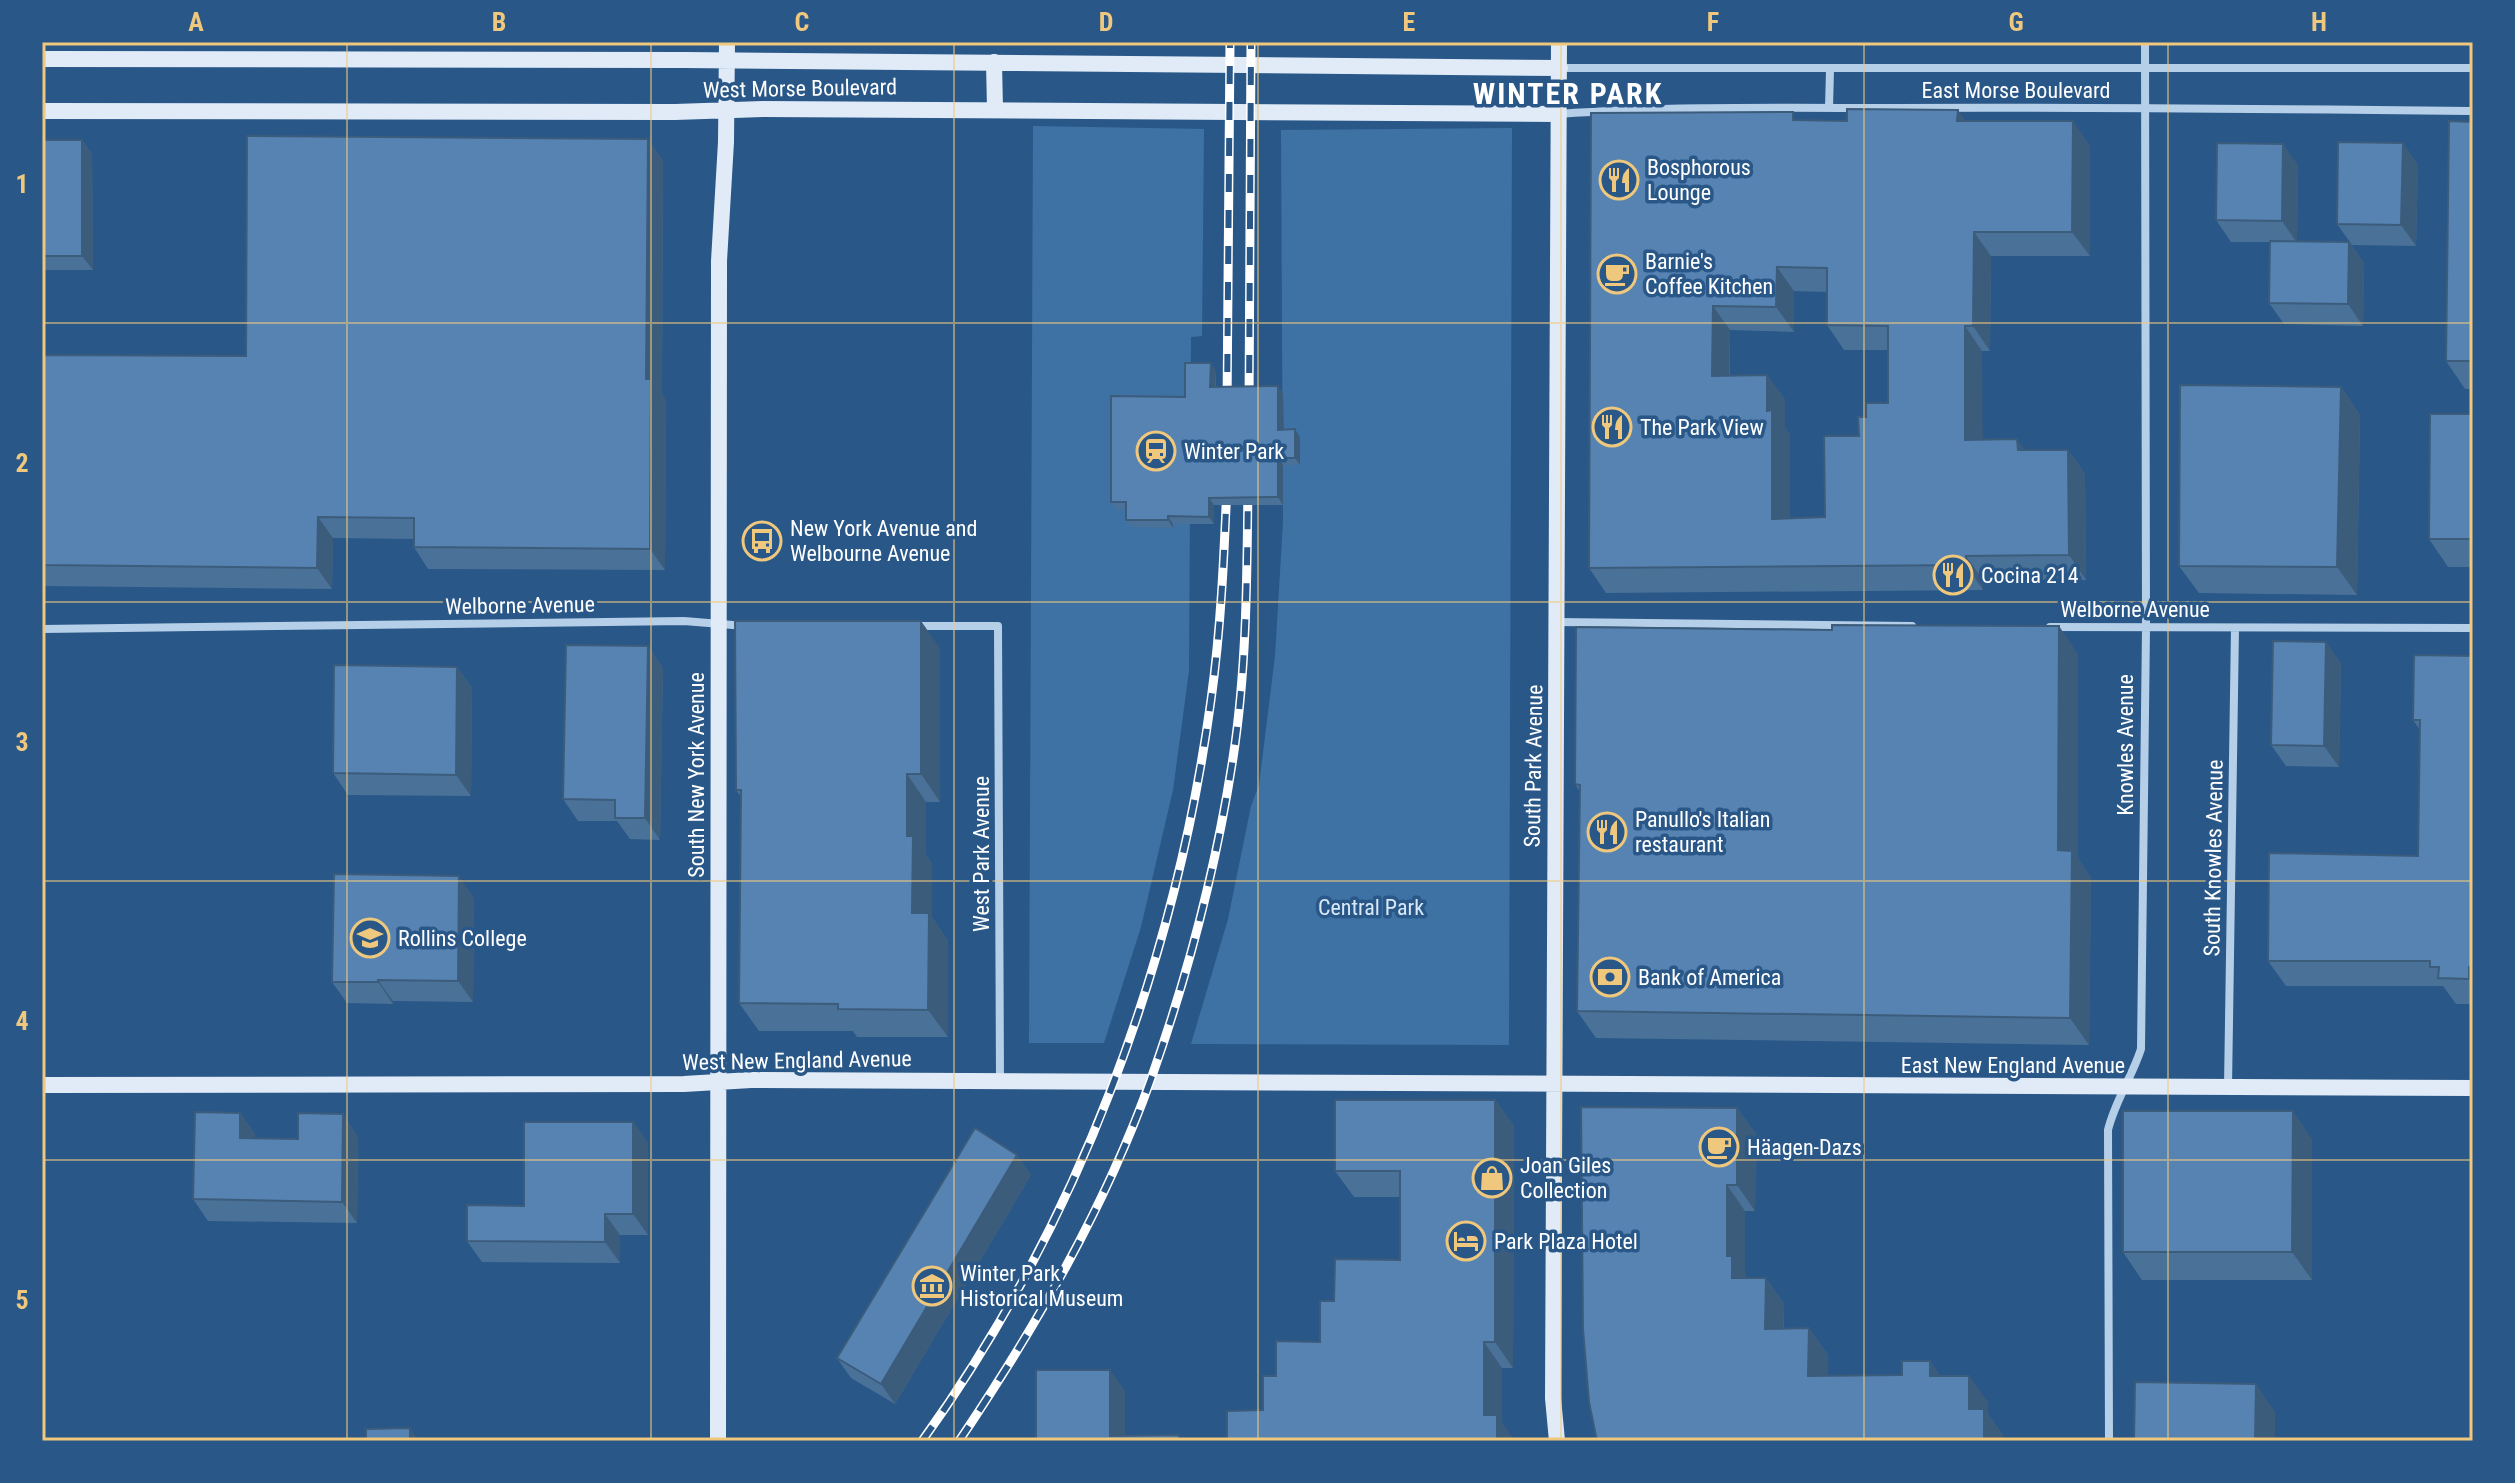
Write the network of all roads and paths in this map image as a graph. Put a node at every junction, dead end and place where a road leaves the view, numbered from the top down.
1 (727, 42) edge
2 (1559, 42) edge
3 (2145, 42) edge
4 (42, 59) edge
5 (728, 61) junction
6 (994, 62) junction
7 (1560, 68) junction
8 (2473, 68) edge
9 (2146, 69) junction
10 (1830, 70) junction
11 (2146, 107) junction
12 (1829, 108) junction
13 (995, 109) junction
14 (727, 110) junction
15 (42, 111) edge
16 (2473, 111) edge
17 (1559, 114) junction
18 (1557, 622) junction
19 (718, 624) junction
20 (902, 626) edge
21 (1929, 626) edge
22 (754, 627) edge
23 (2036, 627) edge
24 (2146, 628) junction
25 (2235, 628) junction
26 (2473, 628) edge
27 (42, 629) edge
28 (718, 1082) junction
29 (1000, 1082) junction
30 (42, 1085) edge
31 (1553, 1085) junction
32 (2125, 1087) junction
33 (2228, 1088) junction
34 (2473, 1088) edge
35 (718, 1441) edge
36 (1557, 1441) edge
37 (2109, 1441) edge

1 - 5 street, South New York Avenue
2 - 7 street, South Park Avenue
3 - 9 street, Knowles Avenue
4 - 5 street, West Morse Boulevard
5 - 6 street, West Morse Boulevard
5 - 14 street, South New York Avenue
6 - 7 street, West Morse Boulevard
6 - 13 street
7 - 10 street, East Morse Boulevard
7 - 17 street, South Park Avenue
8 - 9 street, East Morse Boulevard
9 - 10 street, East Morse Boulevard
9 - 11 street, Knowles Avenue
10 - 12 street
11 - 12 street, East Morse Boulevard
11 - 16 street, East Morse Boulevard
11 - 24 street, Knowles Avenue
12 - 17 street, East Morse Boulevard
13 - 14 street, West Morse Boulevard
13 - 17 street, West Morse Boulevard
14 - 15 street, West Morse Boulevard
14 - 19 street, South New York Avenue
17 - 18 street, South Park Avenue
18 - 21 street
18 - 31 street, South Park Avenue
19 - 22 street, Welborne Avenue
19 - 27 street, Welborne Avenue
19 - 28 street, South New York Avenue
20 - 29 street, West Park Avenue
23 - 24 street, Welborne Avenue
24 - 25 street, Welborne Avenue
24 - 32 street, Knowles Avenue
25 - 26 street, Welborne Avenue
25 - 33 street, South Knowles Avenue
28 - 29 street, West New England Avenue
28 - 30 street, West New England Avenue
28 - 35 street, South New York Avenue
29 - 31 street, West New England Avenue
31 - 32 street, East New England Avenue
31 - 36 street, South Park Avenue
32 - 33 street, East New England Avenue
32 - 37 street, Knowles Avenue
33 - 34 street, East New England Avenue

